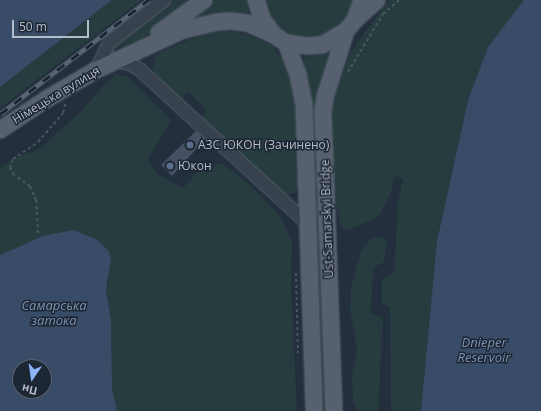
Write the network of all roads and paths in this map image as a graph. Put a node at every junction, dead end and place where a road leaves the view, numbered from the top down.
1 (164, 0) edge
2 (204, 0) edge
3 (256, 0) edge
4 (362, 0) edge
5 (377, 0) edge
6 (399, 0) edge
7 (351, 26) junction
8 (280, 39) junction
9 (114, 62) junction
10 (96, 70) junction
11 (345, 79) dead end
12 (72, 84) junction
13 (0, 130) edge
14 (307, 223) junction
15 (38, 233) dead end
16 (314, 411) edge
17 (334, 411) edge

1 - 10 street
2 - 9 main road, Німецька вулиця
3 - 8 main road, Ust-Samarskyi Bridge
4 - 7 main road, Ust-Samarskyi Bridge
5 - 7 main road, Німецька вулиця
6 - 11 path
7 - 8 main road, Німецька вулиця
7 - 17 main road, Ust-Samarskyi Bridge
8 - 9 main road, Німецька вулиця
8 - 14 main road, Ust-Samarskyi Bridge
9 - 10 main road, Німецька вулиця
9 - 14 street
10 - 12 main road, Німецька вулиця
12 - 13 main road, Німецька вулиця
12 - 15 path
14 - 16 main road, Ust-Samarskyi Bridge

